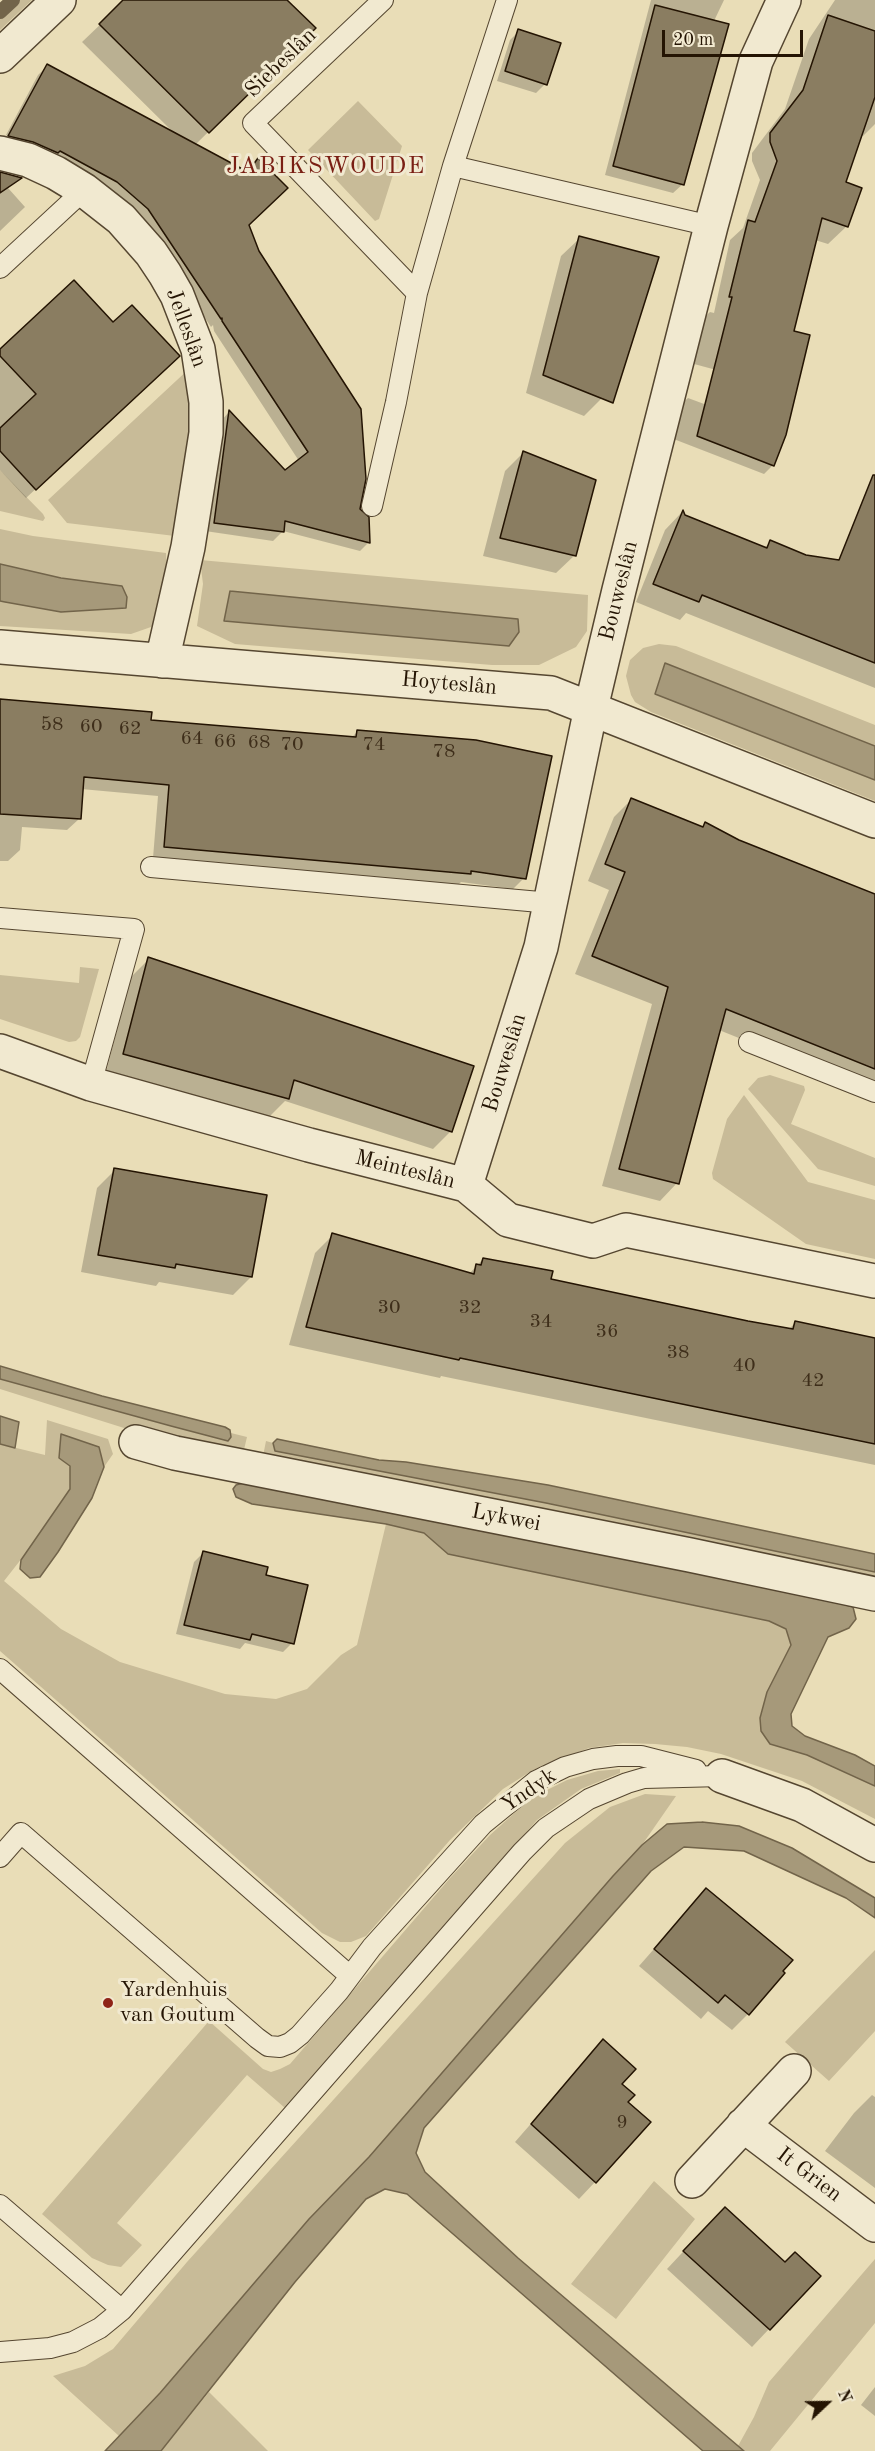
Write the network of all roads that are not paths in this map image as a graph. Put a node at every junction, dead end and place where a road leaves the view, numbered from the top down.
1 (59, 0) edge
2 (382, 0) edge
3 (507, 0) edge
4 (784, 0) edge
5 (0, 56) edge
6 (0, 153) edge
7 (453, 166) junction
8 (84, 190) junction
9 (711, 226) junction
10 (0, 268) edge
11 (417, 293) junction
12 (372, 506) dead end
13 (0, 647) edge
14 (162, 660) junction
15 (591, 708) junction
16 (875, 821) edge
17 (151, 867) dead end
18 (551, 903) junction
19 (0, 918) edge
20 (749, 1042) dead end
21 (0, 1051) edge
22 (90, 1084) junction
23 (875, 1092) edge
24 (466, 1185) junction
25 (875, 1281) edge
26 (136, 1442) dead end
27 (875, 1594) edge
28 (0, 1669) edge
29 (722, 1776) junction
30 (875, 1845) edge
31 (0, 1857) edge
32 (350, 1977) junction
33 (794, 2071) dead end
34 (743, 2125) junction
35 (692, 2181) dead end
36 (0, 2205) edge
37 (875, 2225) edge
38 (122, 2310) junction
39 (0, 2351) edge

1 - 5 street
2 - 11 lane, Siebeslân
3 - 7 lane
4 - 9 street, Bouweslân
6 - 8 street, Jelleslân
7 - 9 lane
7 - 11 lane
8 - 10 lane
8 - 14 street, Jelleslân
9 - 15 street, Bouweslân
11 - 12 lane
13 - 14 street, Hoyteslân
14 - 15 street, Hoyteslân
15 - 16 street, Hoyteslân
15 - 18 street, Bouweslân
17 - 18 lane
18 - 24 street, Bouweslân
19 - 22 lane
20 - 23 lane
21 - 22 street, Meinteslân
22 - 24 street, Meinteslân
24 - 25 street, Meinteslân
26 - 27 street, Lykwei
28 - 32 lane
29 - 30 street, Yndyk
29 - 32 lane, Yndyk
29 - 38 lane
31 - 32 lane, Yndyk
33 - 34 street
34 - 35 street
34 - 37 street, It Grien
36 - 38 lane
38 - 39 lane

